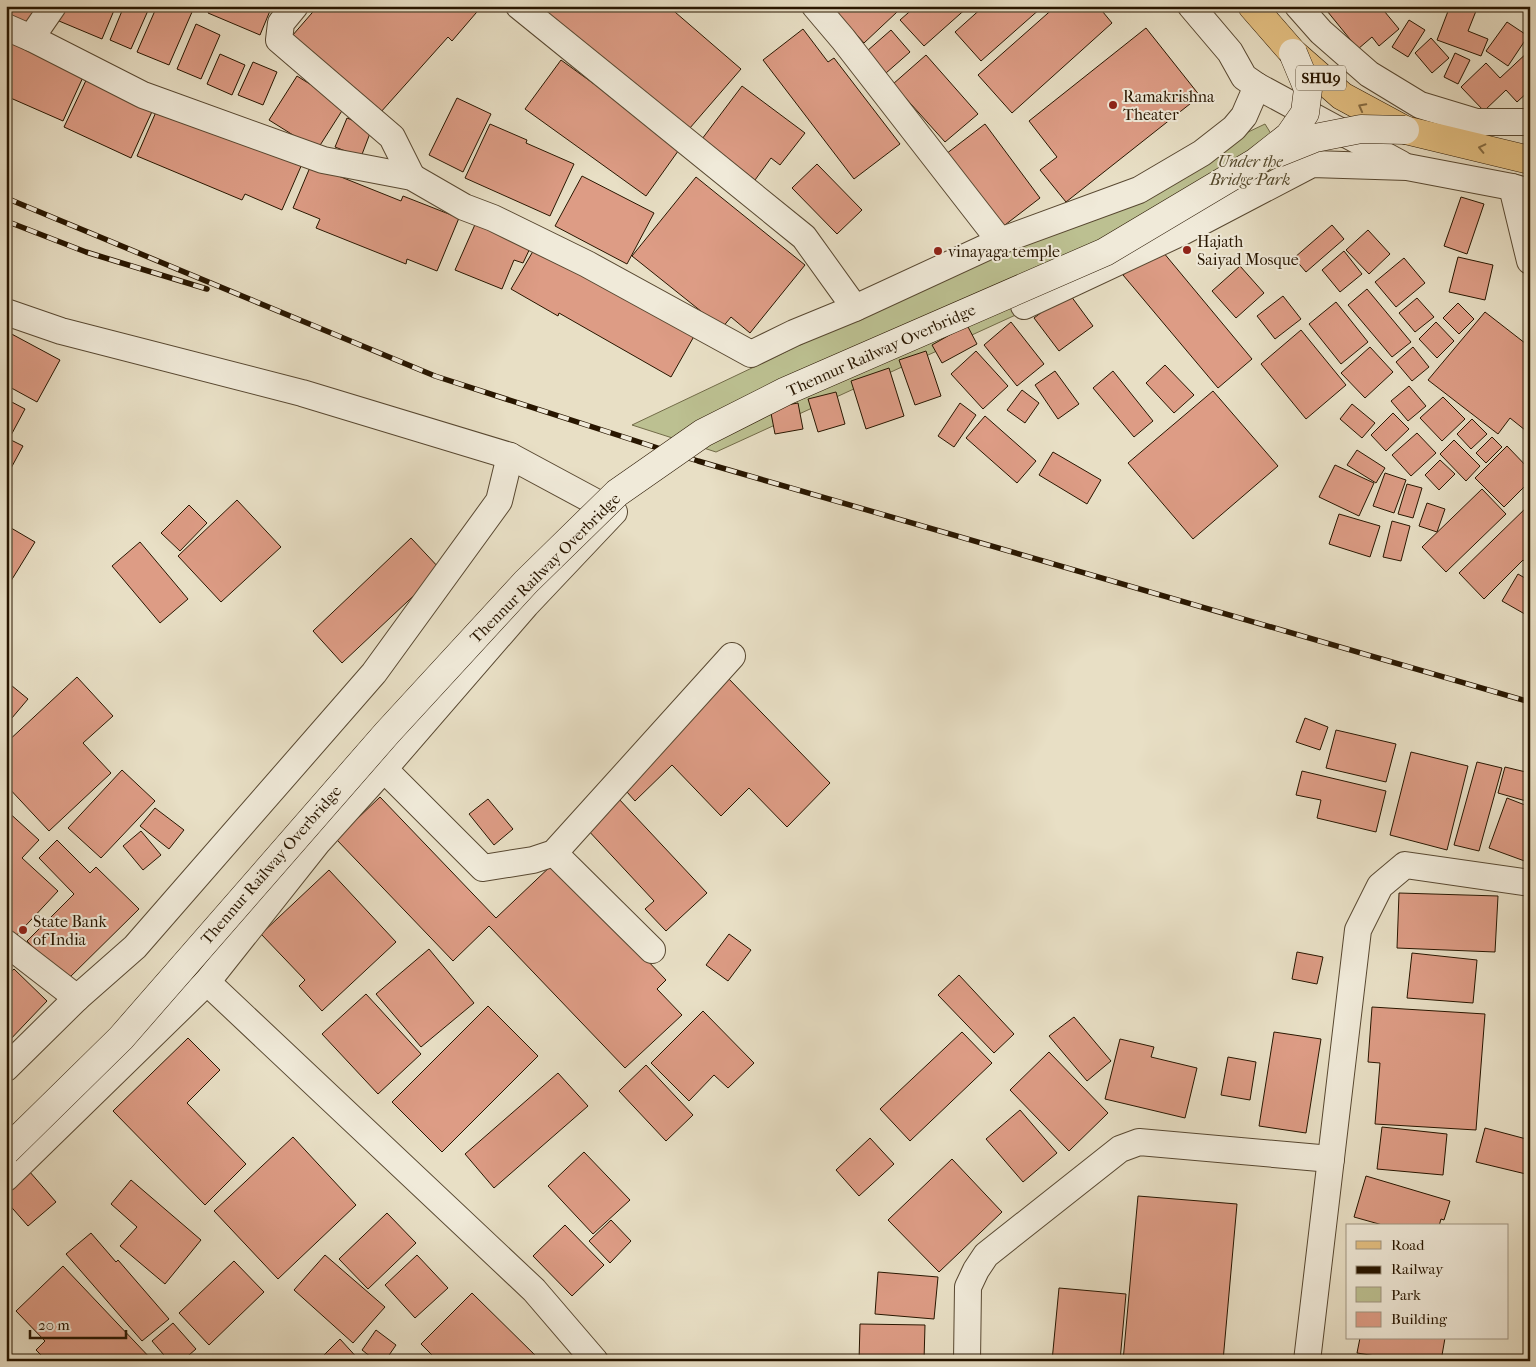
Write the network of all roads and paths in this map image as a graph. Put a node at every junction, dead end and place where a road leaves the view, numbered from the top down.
1 (53, 6) edge
2 (295, 6) edge
3 (519, 6) edge
4 (815, 6) edge
5 (1191, 6) edge
6 (1252, 6) edge
7 (1298, 6) edge
8 (6, 27) edge
9 (31, 38) junction
10 (1293, 53) junction
11 (1257, 86) junction
12 (1530, 122) edge
13 (1405, 130) junction
14 (1530, 160) edge
15 (1256, 162) junction
16 (1407, 167) junction
17 (412, 177) junction
18 (1521, 189) edge
19 (1000, 241) junction
20 (1530, 261) edge
21 (1024, 306) dead end
22 (854, 308) junction
23 (6, 312) edge
24 (510, 456) junction
25 (732, 656) dead end
26 (384, 769) junction
27 (554, 853) junction
28 (1530, 883) edge
29 (6, 943) edge
30 (652, 950) dead end
31 (207, 982) junction
32 (77, 998) junction
33 (6, 1068) edge
34 (6, 1151) edge
35 (1330, 1159) junction
36 (6, 1178) edge
37 (595, 1361) edge
38 (967, 1361) edge
39 (1307, 1361) edge

1 - 9 street
2 - 17 street
3 - 22 street
4 - 19 street
5 - 11 street
6 - 10 main road, SHU9
7 - 12 street
8 - 9 street
9 - 17 street
13 -> 10 main road, SHU9, bridge
10 - 15 main road, Thennur Railway Overbridge, bridge
11 - 16 street
11 - 19 street
14 -> 13 main road, SHU9
13 - 15 main road, Thennur Railway Overbridge, bridge
15 - 34 main road, Thennur Railway Overbridge, bridge
16 - 18 street
16 - 21 street
17 - 22 street
18 - 20 street
19 - 22 street
23 - 24 street
24 - 26 street
24 - 32 street
25 - 27 street
26 - 27 street
26 - 31 street
27 - 30 street
28 - 35 street
29 - 32 street
31 - 36 street
31 - 37 street
32 - 33 street
35 - 38 street
35 - 39 street

